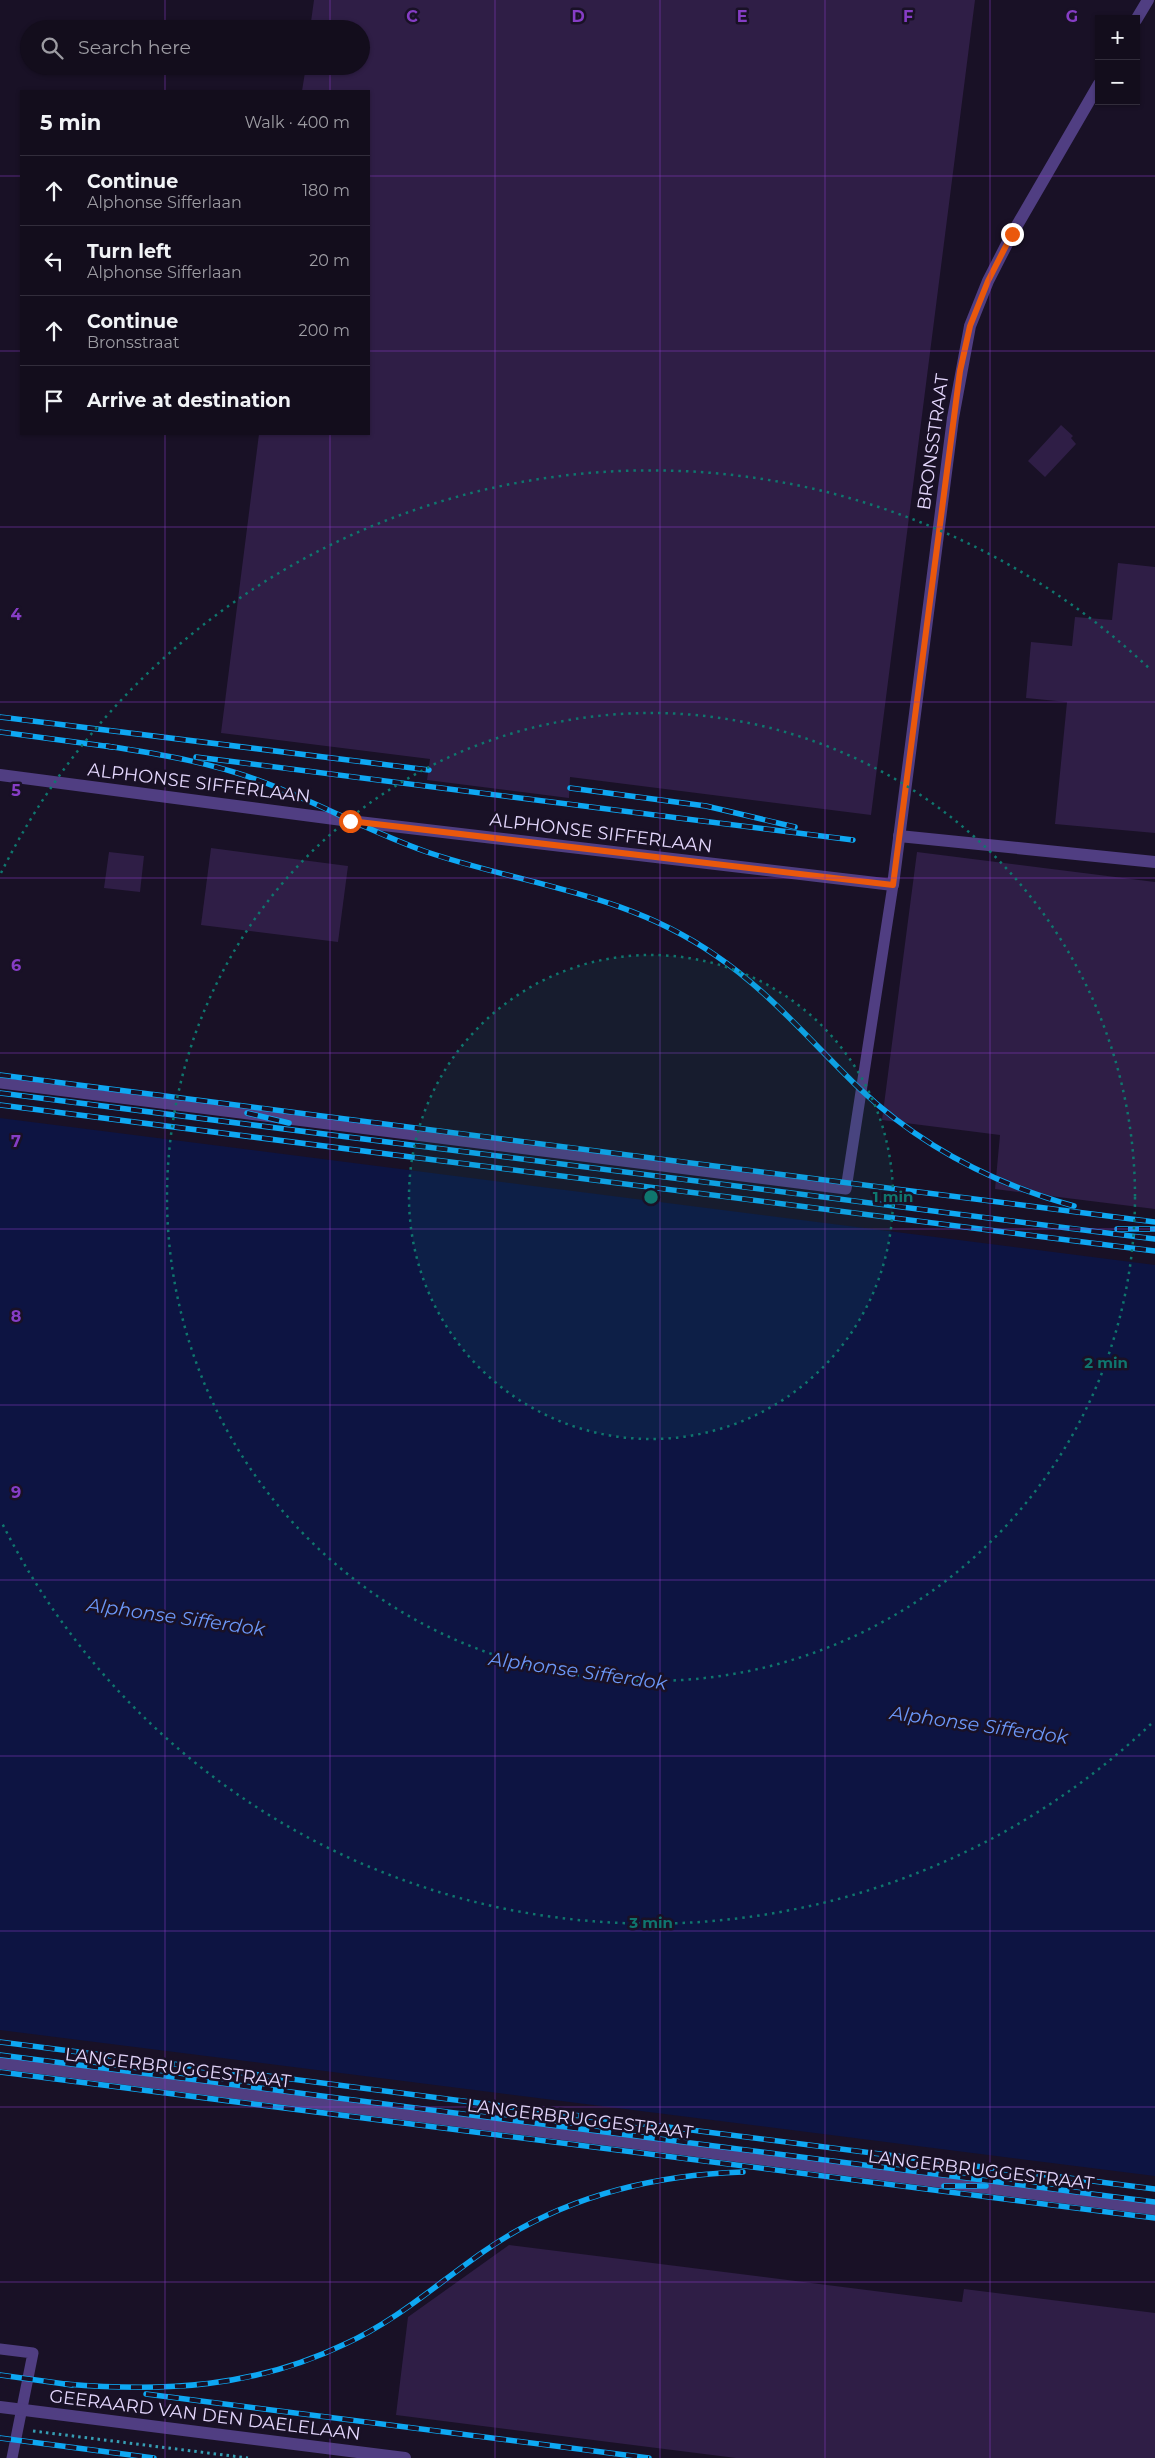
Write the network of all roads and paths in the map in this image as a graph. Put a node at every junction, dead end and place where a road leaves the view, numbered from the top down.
1 (1148, 0) edge
2 (1139, 15) edge
3 (1095, 91) edge
4 (0, 775) edge
5 (899, 836) junction
6 (1155, 862) edge
7 (893, 885) junction
8 (0, 1083) edge
9 (0, 2063) edge
10 (1155, 2209) edge
11 (0, 2349) edge
12 (0, 2407) edge
13 (20, 2409) junction
14 (17, 2429) junction
15 (12, 2458) edge
16 (248, 2458) edge
17 (405, 2458) edge

1 - 2 street
3 - 5 street, BRONSSTRAAT
4 - 7 street, ALPHONSE SIFFERLAAN
5 - 6 street
5 - 7 street
7 - 8 lane
9 - 10 street, LANGERBRUGGESTRAAT
11 - 13 lane
12 - 13 street, GEERAARD VAN DEN DAELELAAN
13 - 14 lane
13 - 17 street, GEERAARD VAN DEN DAELELAAN
14 - 15 lane
14 - 16 path

